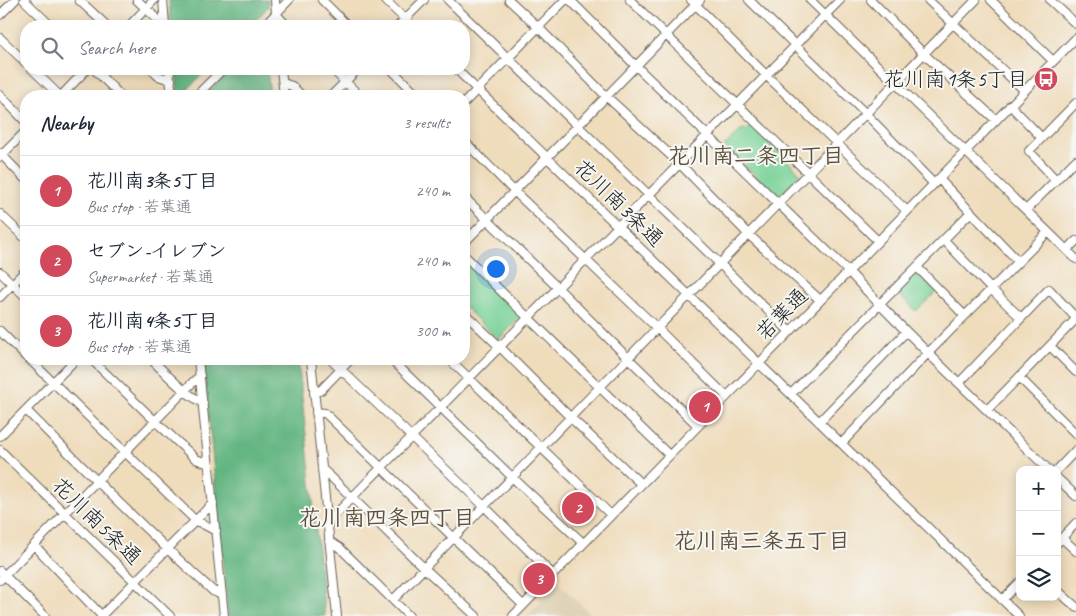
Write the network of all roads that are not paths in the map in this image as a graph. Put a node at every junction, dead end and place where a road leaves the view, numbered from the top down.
1 (15, 0) edge
2 (24, 0) edge
3 (79, 0) edge
4 (137, 0) edge
5 (154, 0) edge
6 (162, 0) edge
7 (275, 0) edge
8 (289, 0) edge
9 (322, 0) edge
10 (385, 0) edge
11 (424, 0) edge
12 (448, 0) edge
13 (509, 0) edge
14 (565, 0) edge
15 (570, 0) edge
16 (630, 0) edge
17 (749, 0) edge
18 (810, 0) edge
19 (840, 0) edge
20 (871, 0) edge
21 (928, 0) edge
22 (976, 0) edge
23 (991, 0) edge
24 (1050, 0) edge
25 (696, 2) edge
26 (146, 9) junction
27 (276, 14) junction
28 (0, 15) edge
29 (825, 15) junction
30 (405, 19) joint
31 (45, 20) edge
32 (101, 20) edge
33 (135, 20) edge
34 (159, 20) edge
35 (164, 20) edge
36 (270, 20) edge
37 (276, 20) edge
38 (282, 20) edge
39 (342, 20) edge
40 (469, 20) edge
41 (470, 21) edge
42 (953, 24) junction
43 (1076, 24) edge
44 (538, 27) junction
45 (666, 35) junction
46 (0, 38) edge
47 (1076, 38) edge
48 (795, 46) junction
49 (924, 54) junction
50 (20, 57) edge
51 (508, 58) junction
52 (1053, 61) junction
53 (636, 66) junction
54 (38, 75) edge
55 (81, 75) edge
56 (100, 75) edge
57 (157, 75) edge
58 (170, 75) edge
59 (217, 75) edge
60 (282, 75) edge
61 (338, 75) edge
62 (352, 75) edge
63 (397, 75) edge
64 (462, 75) edge
65 (766, 76) junction
66 (170, 80) junction
67 (283, 82) junction
68 (345, 82) junction
69 (896, 84) junction
70 (477, 89) junction
71 (54, 90) edge
72 (66, 90) edge
73 (115, 90) edge
74 (171, 90) edge
75 (202, 90) edge
76 (284, 90) edge
77 (296, 90) edge
78 (337, 90) edge
79 (354, 90) edge
80 (412, 90) edge
81 (1024, 90) junction
82 (0, 95) edge
83 (606, 96) junction
84 (470, 97) edge
85 (1076, 103) edge
86 (738, 104) junction
87 (1010, 105) junction
88 (866, 114) junction
89 (20, 116) edge
90 (996, 120) junction
91 (578, 126) junction
92 (708, 135) junction
93 (20, 137) edge
94 (1042, 138) junction
95 (837, 143) junction
96 (470, 147) edge
97 (966, 151) junction
98 (1, 155) edge
99 (547, 157) junction
100 (1076, 160) edge
101 (680, 164) junction
102 (808, 173) junction
103 (20, 174) edge
104 (1056, 180) junction
105 (937, 181) junction
106 (514, 191) junction
107 (649, 195) junction
108 (778, 203) junction
109 (470, 204) edge
110 (1026, 210) junction
111 (907, 211) junction
112 (971, 212) junction
113 (0, 214) edge
114 (486, 219) junction
115 (619, 227) junction
116 (1048, 232) junction
117 (20, 233) edge
118 (748, 234) junction
119 (470, 236) edge
120 (944, 240) junction
121 (878, 241) junction
122 (1076, 241) edge
123 (1067, 250) junction
124 (586, 259) junction
125 (1076, 259) edge
126 (470, 261) edge
127 (1018, 261) junction
128 (720, 263) junction
129 (917, 267) junction
130 (848, 271) junction
131 (0, 272) edge
132 (20, 276) edge
133 (12, 284) junction
134 (558, 288) junction
135 (991, 289) junction
136 (20, 291) edge
137 (689, 295) junction
138 (0, 297) edge
139 (820, 300) junction
140 (880, 305) junction
141 (965, 316) junction
142 (529, 318) junction
143 (1022, 318) junction
144 (1076, 318) edge
145 (470, 319) edge
146 (657, 328) junction
147 (0, 331) edge
148 (789, 331) junction
149 (906, 332) junction
150 (1050, 346) junction
151 (500, 347) junction
152 (20, 351) edge
153 (928, 353) junction
154 (628, 358) junction
155 (758, 362) junction
156 (34, 365) edge
157 (70, 365) edge
158 (97, 365) edge
159 (157, 365) edge
160 (199, 365) edge
161 (312, 365) edge
162 (337, 365) edge
163 (345, 365) edge
164 (397, 365) edge
165 (456, 365) edge
166 (341, 369) junction
167 (1076, 372) edge
168 (200, 376) junction
169 (1019, 377) junction
170 (470, 378) junction
171 (53, 383) junction
172 (959, 383) junction
173 (599, 387) junction
174 (184, 390) junction
175 (314, 393) junction
176 (791, 394) junction
177 (726, 396) junction
178 (203, 403) junction
179 (441, 407) junction
180 (26, 410) junction
181 (987, 410) junction
182 (316, 412) junction
183 (570, 418) junction
184 (155, 421) junction
185 (820, 422) junction
186 (697, 425) junction
187 (1076, 434) edge
188 (0, 436) edge
189 (412, 438) junction
190 (842, 443) junction
191 (540, 448) junction
192 (0, 450) edge
193 (1076, 450) edge
194 (125, 451) junction
195 (669, 455) junction
196 (209, 464) junction
197 (1045, 466) edge
198 (1061, 466) edge
199 (382, 468) junction
200 (322, 469) junction
201 (512, 477) junction
202 (96, 481) junction
203 (1061, 482) edge
204 (641, 484) junction
205 (1076, 496) edge
206 (352, 498) junction
207 (213, 503) junction
208 (484, 506) junction
209 (65, 513) junction
210 (610, 515) junction
211 (196, 520) junction
212 (327, 523) junction
213 (1076, 523) edge
214 (216, 532) junction
215 (453, 538) junction
216 (1061, 539) edge
217 (329, 541) junction
218 (1061, 541) edge
219 (583, 543) junction
220 (34, 545) junction
221 (167, 549) junction
222 (1076, 551) edge
223 (424, 568) junction
224 (2, 575) edge
225 (553, 575) junction
226 (135, 581) junction
227 (1016, 586) edge
228 (1061, 594) edge
229 (222, 595) junction
230 (393, 600) junction
231 (1002, 600) junction
232 (523, 605) junction
233 (1076, 607) edge
234 (46, 616) edge
235 (102, 616) edge
236 (170, 616) edge
237 (224, 616) edge
238 (337, 616) edge
239 (409, 616) edge
240 (476, 616) edge
241 (513, 616) edge
242 (1019, 616) edge

1 - 28 street
2 - 31 street
3 - 32 street
4 - 26 street
5 - 26 street
6 - 35 street
7 - 27 street
8 - 27 street
9 - 39 street
10 - 30 street
11 - 30 street
12 - 40 street
13 - 44 street
14 - 44 street
15 - 53 street
16 - 45 street
17 - 48 street
18 - 29 street
19 - 29 street
20 - 49 street
21 - 42 street
22 - 42 street
23 - 52 street
24 - 43 street
25 - 45 street
25 - 65 street
26 - 33 street
26 - 34 street
27 - 36 street
27 - 37 street
27 - 38 street
29 - 48 street
29 - 69 street
41 - 51 street
42 - 49 street
42 - 81 street
44 - 51 street
44 - 83 street
45 - 53 street
45 - 86 street
46 - 50 street
47 - 52 street, 若葉通
48 - 65 street
48 - 88 street
49 - 69 street
49 - 90 street
51 - 70 street
51 - 91 street
52 - 81 street, 若葉通
53 - 83 street
53 - 92 street
54 - 71 street
55 - 72 street
56 - 73 street
57 - 66 street
58 - 66 street
59 - 75 street
60 - 67 street
61 - 68 street
62 - 68 street
63 - 80 street
64 - 70 street, 花川南3条通
65 - 86 street
65 - 95 street
66 - 74 street
67 - 76 street
67 - 77 street
68 - 78 street
68 - 79 street
69 - 88 street
69 - 97 street
70 - 84 street
70 - 99 street, 花川南3条通
81 - 87 street, 若葉通
82 - 89 street
83 - 91 street
83 - 101 street
85 - 94 street
86 - 92 street
86 - 102 street
87 - 90 street, 若葉通
87 - 94 street
88 - 95 street
88 - 105 street
90 - 97 street, 若葉通
91 - 99 street
91 - 107 street
92 - 101 street
92 - 108 street
93 - 98 street
94 - 104 street
95 - 102 street
95 - 111 street
96 - 106 street
97 - 105 street, 若葉通
97 - 110 street
98 - 103 street
99 - 106 street
99 - 115 street, 花川南3条通
100 - 104 street
101 - 107 street
101 - 118 street
102 - 108 street
102 - 121 street
104 - 110 street
105 - 111 street, 若葉通
105 - 112 street
106 - 114 street
106 - 124 street
107 - 115 street
107 - 128 street
108 - 118 street
108 - 130 street
109 - 114 street
110 - 116 street
111 - 121 street, 若葉通
112 - 120 street
112 - 127 street
113 - 117 street
114 - 119 street
114 - 134 street
115 - 124 street
115 - 137 street, 花川南3条通
116 - 123 street
116 - 127 street
118 - 128 street
118 - 139 street
120 - 129 street
120 - 135 street
121 - 130 street, 若葉通
122 - 123 street
123 - 125 street
124 - 134 street
124 - 146 street
126 - 142 street
127 - 135 street
128 - 137 street
128 - 148 street
129 - 140 street
129 - 141 street
130 - 139 street, 若葉通
130 - 140 street
131 - 133 street
132 - 133 street
133 - 136 street
133 - 138 street
134 - 142 street
134 - 154 street
135 - 141 street
135 - 143 street
137 - 146 street
137 - 155 street, 花川南3条通
139 - 148 street, 若葉通
140 - 149 street
140 - 176 street
141 - 153 street
142 - 151 street
142 - 173 street
143 - 144 street
143 - 172 street
144 - 150 street
145 - 151 street
146 - 154 street
146 - 177 street
147 - 152 street
148 - 155 street, 若葉通
149 - 153 street
149 - 185 street
150 - 167 street
150 - 169 street
151 - 170 street
151 - 183 street
153 - 172 street
153 - 190 street
154 - 173 street
154 - 186 street
155 - 176 street, 花川南3条通
155 - 177 street, 若葉通
156 - 171 street
157 - 171 street
158 - 184 street
159 - 174 street
160 - 168 street
161 - 175 street
162 - 166 street
163 - 166 street
164 - 179 street
165 - 170 street
166 - 175 street
166 - 189 street
168 - 174 street
168 - 178 street
169 - 181 street
169 - 187 street
170 - 179 street
170 - 191 street
171 - 180 street
171 - 194 street
172 - 181 street
173 - 183 street
173 - 195 street
174 - 178 street
174 - 184 street
175 - 182 street
176 - 185 street, 花川南3条通
177 - 186 street, 若葉通
178 - 196 street
179 - 189 street
179 - 201 street
180 - 188 street
180 - 202 street
181 - 197 street
182 - 199 street
182 - 200 street
183 - 191 street
183 - 204 street
184 - 194 street
184 - 196 street
185 - 190 street, 花川南3条通
186 - 195 street, 若葉通
189 - 199 street
189 - 208 street
190 - 231 street, 花川南3条通
191 - 201 street
191 - 210 street
192 - 209 street, 花川南5条通
193 - 198 street
194 - 202 street
194 - 211 street
195 - 204 street, 若葉通
196 - 207 street
199 - 206 street
199 - 215 street
200 - 206 street
200 - 212 street
201 - 208 street
201 - 219 street
202 - 209 street
202 - 221 street
203 - 205 street
204 - 210 street, 若葉通
206 - 212 street
206 - 223 street
207 - 211 street
207 - 214 street
208 - 215 street
208 - 225 street
209 - 220 street
209 - 226 street, 花川南5条通
210 - 219 street, 若葉通
211 - 214 street
211 - 221 street
212 - 217 street
213 - 216 street
214 - 229 street
215 - 223 street
215 - 232 street
217 - 230 street
217 - 238 street
218 - 222 street
219 - 225 street, 若葉通
220 - 224 street
220 - 235 street
221 - 226 street
221 - 229 street
223 - 230 street
223 - 240 street
224 - 234 street
225 - 232 street, 若葉通
226 - 235 street
226 - 236 street, 花川南5条通
227 - 231 street
228 - 233 street
229 - 237 street
230 - 239 street
231 - 242 street, 花川南3条通
232 - 241 street, 若葉通

